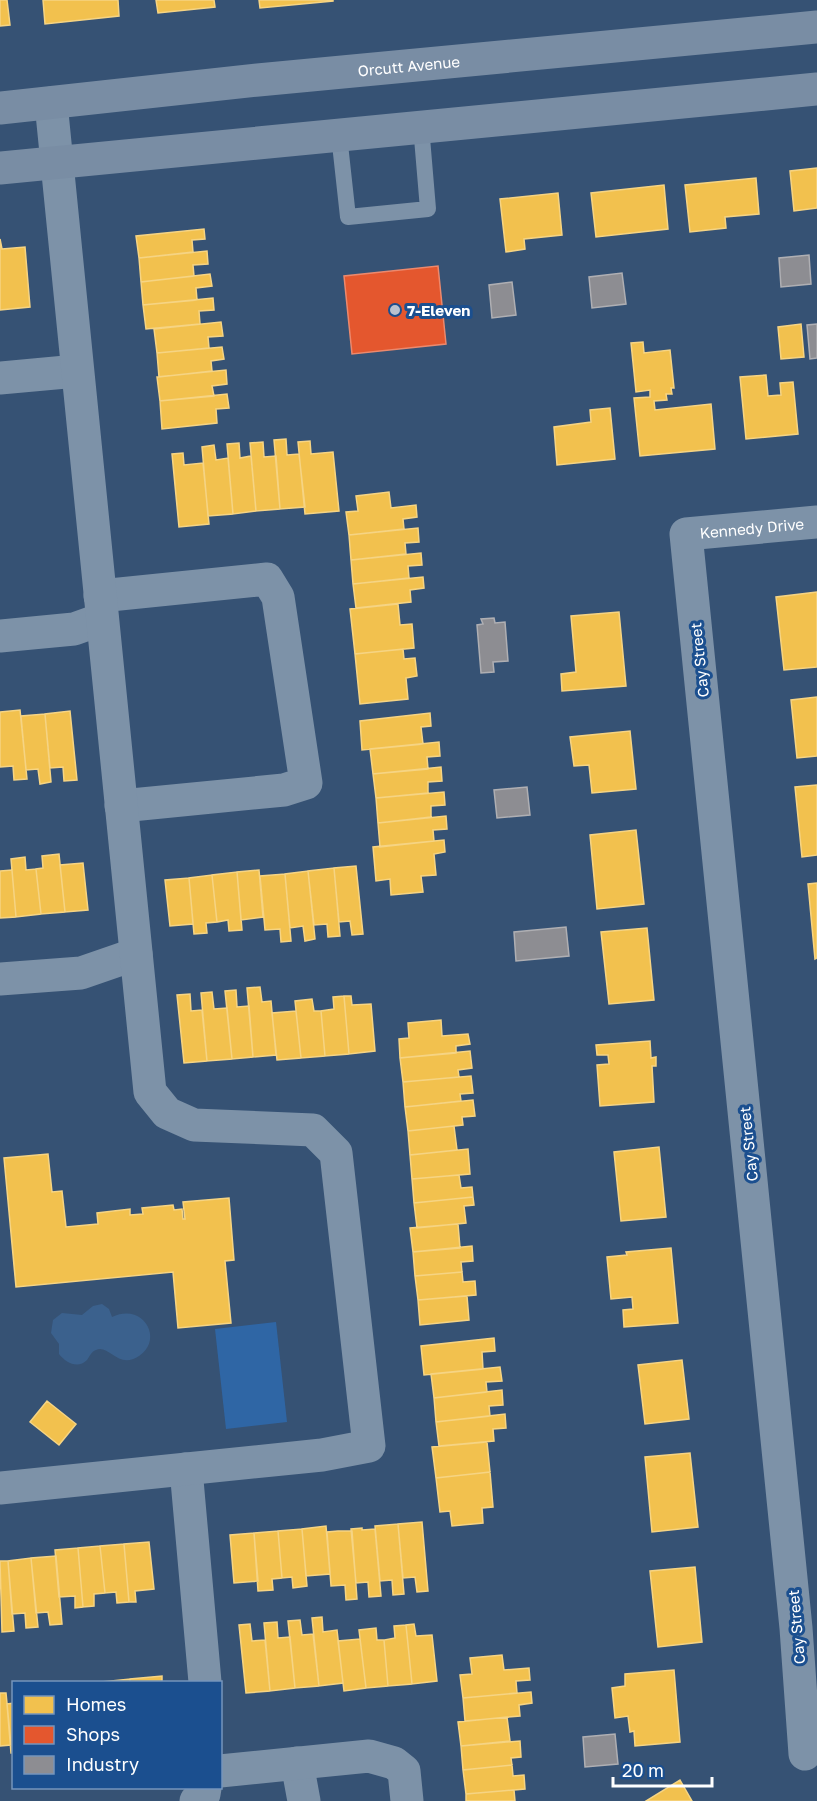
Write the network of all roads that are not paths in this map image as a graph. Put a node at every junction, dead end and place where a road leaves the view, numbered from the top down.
1 (817, 27) edge
2 (817, 89) edge
3 (51, 103) junction
4 (0, 108) edge
5 (421, 126) junction
6 (339, 135) junction
7 (57, 163) junction
8 (0, 168) edge
9 (77, 371) junction
10 (0, 378) edge
11 (817, 522) edge
12 (686, 534) joint
13 (101, 607) junction
14 (0, 636) edge
15 (121, 806) junction
16 (136, 954) junction
17 (0, 979) edge
18 (186, 1469) junction
19 (0, 1488) edge
20 (807, 1627) edge
21 (205, 1681) edge
22 (805, 1754) dead end
23 (297, 1763) junction
24 (222, 1771) edge
25 (205, 1789) edge
26 (196, 1801) edge
27 (304, 1801) edge
28 (407, 1801) edge

1 - 3 main road, Orcutt Avenue
2 - 5 main road
3 - 4 main road, Orcutt Avenue
3 - 7 street
5 - 6 main road
5 - 6 lane
6 - 7 main road
7 - 8 main road
7 - 9 street
9 - 10 street
9 - 13 street
11 - 12 street, Kennedy Drive
12 - 20 street, Cay Street
13 - 14 street
13 - 15 street
13 - 15 street
15 - 16 street
16 - 17 street
16 - 18 street
18 - 19 street
18 - 21 street
20 - 22 street, Cay Street
23 - 24 street
23 - 27 street
23 - 28 street
25 - 26 street

